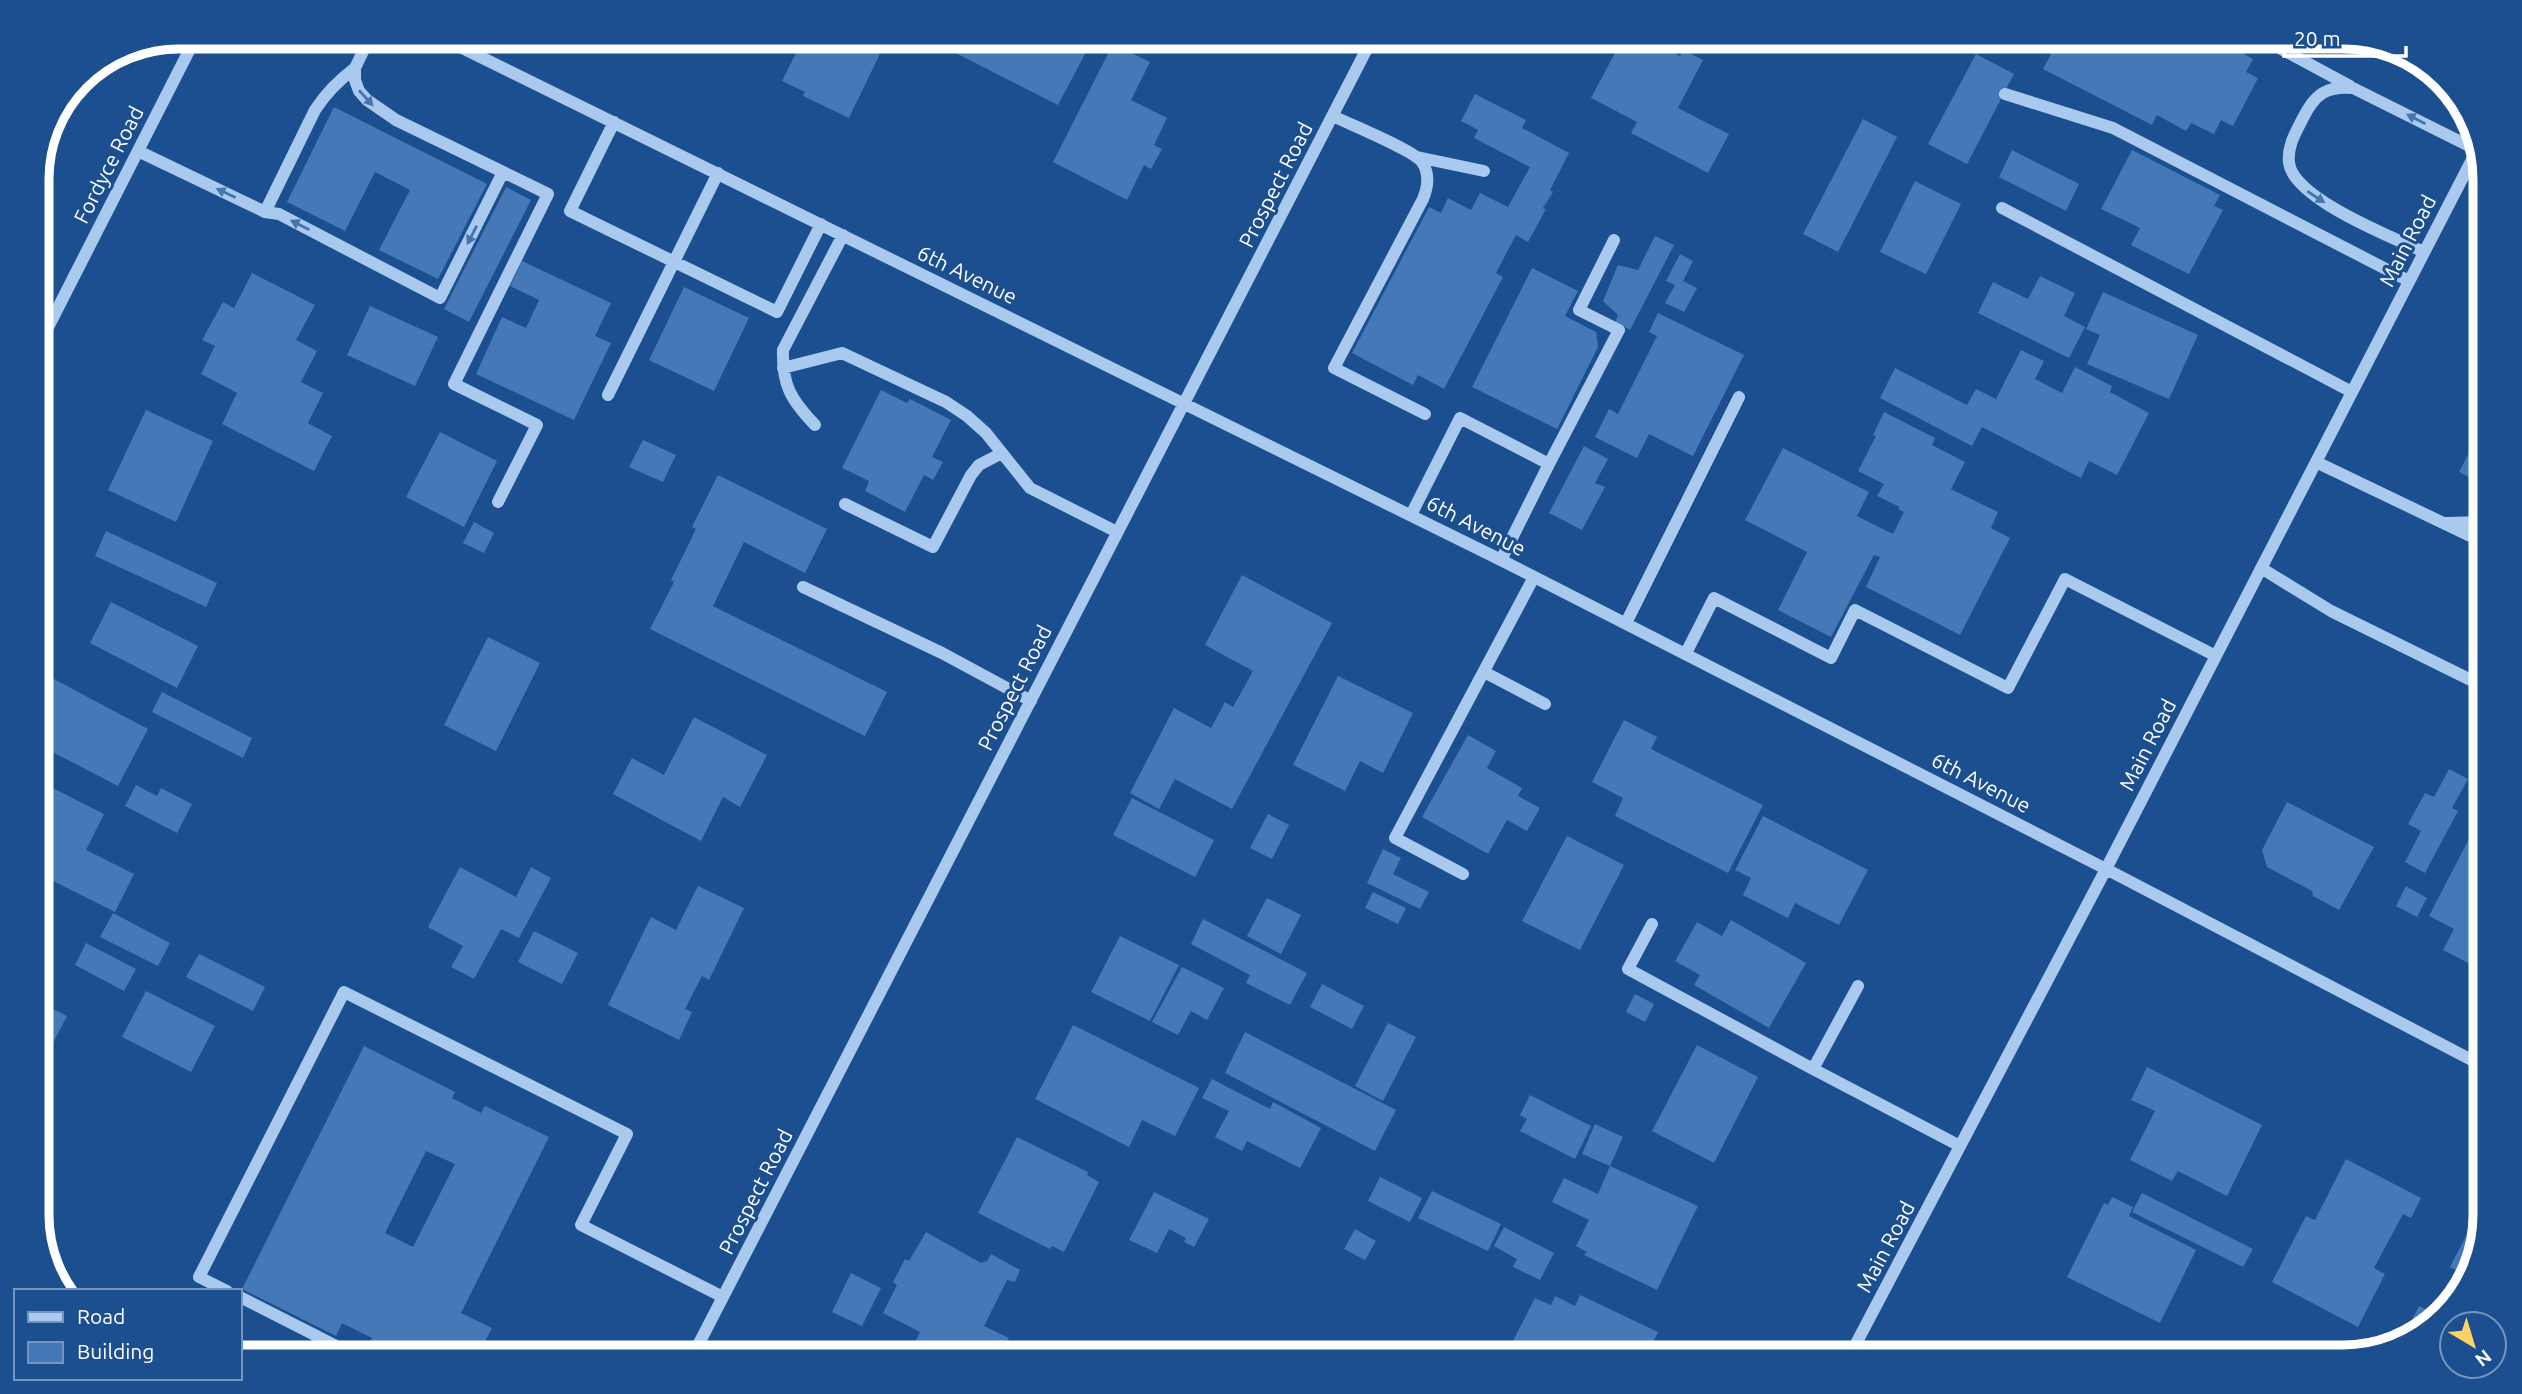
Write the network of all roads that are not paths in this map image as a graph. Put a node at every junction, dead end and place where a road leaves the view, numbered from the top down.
1 (190, 49) edge
2 (364, 49) edge
3 (465, 49) edge
4 (1367, 49) edge
5 (2281, 49) edge
6 (355, 68) junction
7 (2353, 88) junction
8 (2005, 94) dead end
9 (1333, 116) junction
10 (614, 122) junction
11 (2468, 145) edge
12 (138, 151) junction
13 (1417, 157) junction
14 (2472, 159) edge
15 (1485, 171) dead end
16 (503, 172) junction
17 (718, 173) junction
18 (2001, 208) dead end
19 (265, 212) junction
20 (821, 224) junction
21 (843, 235) junction
22 (1615, 240) dead end
23 (2424, 252) junction
24 (674, 261) junction
25 (2409, 281) junction
26 (49, 325) edge
27 (783, 368) junction
28 (2352, 392) junction
29 (608, 395) dead end
30 (1739, 397) dead end
31 (1184, 404) junction
32 (1425, 414) dead end
33 (815, 425) dead end
34 (1002, 453) junction
35 (2316, 461) junction
36 (1549, 464) junction
37 (498, 502) dead end
38 (845, 504) dead end
39 (1411, 515) junction
40 (2473, 522) edge
41 (2442, 523) junction
42 (1117, 532) junction
43 (2473, 537) edge
44 (1501, 560) junction
45 (2262, 568) junction
46 (1534, 576) junction
47 (803, 587) dead end
48 (1626, 623) junction
49 (1686, 653) junction
50 (2216, 656) junction
51 (1484, 672) junction
52 (2473, 681) edge
53 (1031, 701) junction
54 (1545, 704) dead end
55 (2106, 869) junction
56 (1463, 874) dead end
57 (1652, 924) dead end
58 (1858, 986) dead end
59 (2473, 1061) edge
60 (1813, 1069) junction
61 (1960, 1146) junction
62 (223, 1289) edge
63 (723, 1297) junction
64 (242, 1298) edge
65 (334, 1345) edge
66 (698, 1345) edge
67 (1856, 1345) edge

1 - 12 street, Fordyce Road
2 - 6 street
3 - 10 street, 6th Avenue
4 - 9 street, Prospect Road
5 - 7 street
6 -> 16 street
6 - 19 street
11 -> 7 street
7 -> 23 street
8 - 25 street
9 - 13 street
9 - 31 street, Prospect Road
10 - 17 street, 6th Avenue
10 - 24 street
19 -> 12 street
12 - 26 street, Fordyce Road
13 - 15 street
13 - 32 street
14 - 23 street, Main Road
16 -> 19 street
16 - 37 street
17 - 20 street, 6th Avenue
17 - 24 street
18 - 28 street
20 - 21 street, 6th Avenue
20 - 24 street
21 - 27 street
21 - 31 street, 6th Avenue
22 - 36 street
23 - 25 street, Main Road
24 - 29 street
25 - 28 street, Main Road
27 - 33 street
27 - 34 street
28 - 35 street, Main Road
30 - 48 street
31 - 39 street, 6th Avenue
31 - 42 street, Prospect Road
34 - 38 street
34 - 42 street
35 - 41 street
35 - 45 street, Main Road
36 - 39 street
36 - 44 street
39 - 44 street, 6th Avenue
40 - 41 street
41 - 43 street
42 - 53 street, Prospect Road
44 - 46 street, 6th Avenue
45 - 50 street, Main Road
45 - 52 street
46 - 48 street, 6th Avenue
46 - 51 street
47 - 53 street
48 - 49 street, 6th Avenue
49 - 50 street
49 - 55 street, 6th Avenue
50 - 55 street, Main Road
51 - 54 street
51 - 56 street
53 - 63 street, Prospect Road
55 - 59 street, 6th Avenue
55 - 61 street, Main Road
57 - 60 street
58 - 60 street
60 - 61 street
61 - 67 street, Main Road
62 - 63 street
63 - 66 street, Prospect Road
64 - 65 street

